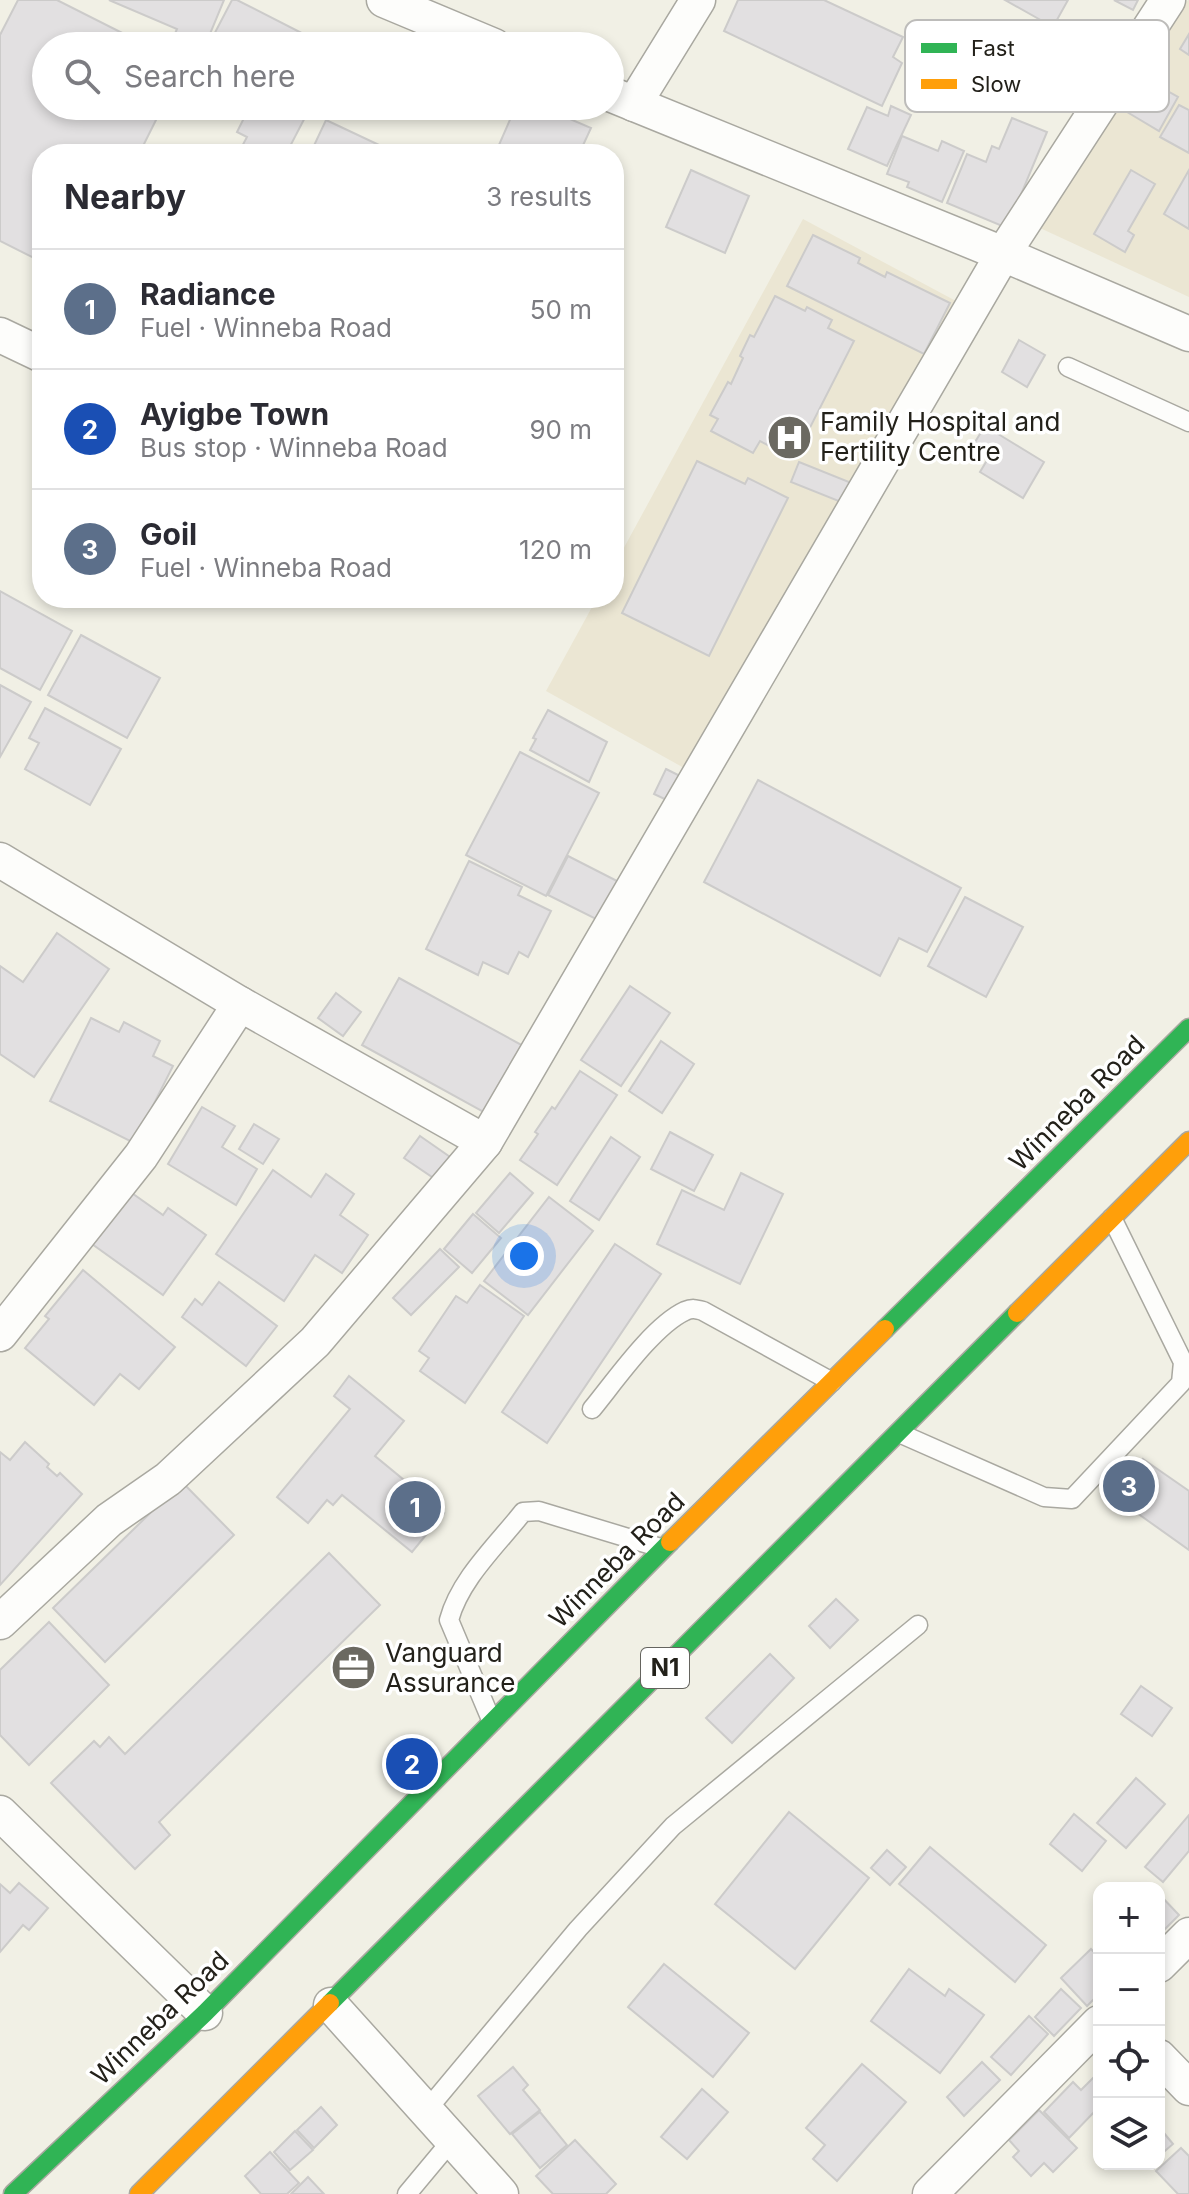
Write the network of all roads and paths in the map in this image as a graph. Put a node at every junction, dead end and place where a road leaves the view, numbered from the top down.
1 (384, 0) edge
2 (698, 0) edge
3 (1168, 0) edge
4 (1155, 20) edge
5 (461, 32) edge
6 (624, 96) edge
7 (624, 100) edge
8 (1095, 112) edge
9 (1003, 254) junction
10 (1189, 334) edge
11 (0, 335) edge
12 (32, 350) edge
13 (1068, 367) dead end
14 (1189, 422) edge
15 (0, 860) edge
16 (240, 1004) junction
17 (1189, 1028) edge
18 (1189, 1141) edge
19 (485, 1142) junction
20 (1112, 1218) junction
21 (0, 1334) edge
22 (832, 1382) junction
23 (592, 1409) dead end
24 (899, 1433) junction
25 (663, 1549) junction
26 (0, 1622) edge
27 (918, 1625) dead end
28 (492, 1724) junction
29 (0, 1813) edge
30 (1189, 1935) edge
31 (1165, 1959) edge
32 (331, 2005) junction
33 (205, 2013) junction
34 (1096, 2026) edge
35 (1165, 2063) edge
36 (1189, 2088) edge
37 (426, 2111) junction
38 (452, 2140) junction
39 (13, 2194) edge
40 (139, 2194) edge
41 (407, 2194) edge
42 (501, 2194) edge
43 (930, 2194) edge

1 - 5 street
2 - 6 street
3 - 4 street
7 - 9 street
8 - 9 street
9 - 10 street
9 - 19 street
11 - 12 street
13 - 14 lane
15 - 16 street
16 - 19 street
16 - 21 street
17 - 22 highway, Winneba Road
18 - 20 highway, N1
19 - 26 street
20 - 24 highway, N1
20 - 24 lane
22 - 23 lane
22 - 25 highway, Winneba Road
24 - 32 highway, N1
25 - 28 highway, Winneba Road
25 - 28 lane
27 - 37 lane
28 - 33 highway, Winneba Road
29 - 33 street
30 - 31 street
32 - 37 street
32 - 40 highway, N1
33 - 39 highway, Winneba Road
34 - 43 street
35 - 36 street
37 - 38 street
38 - 41 lane
38 - 42 street

